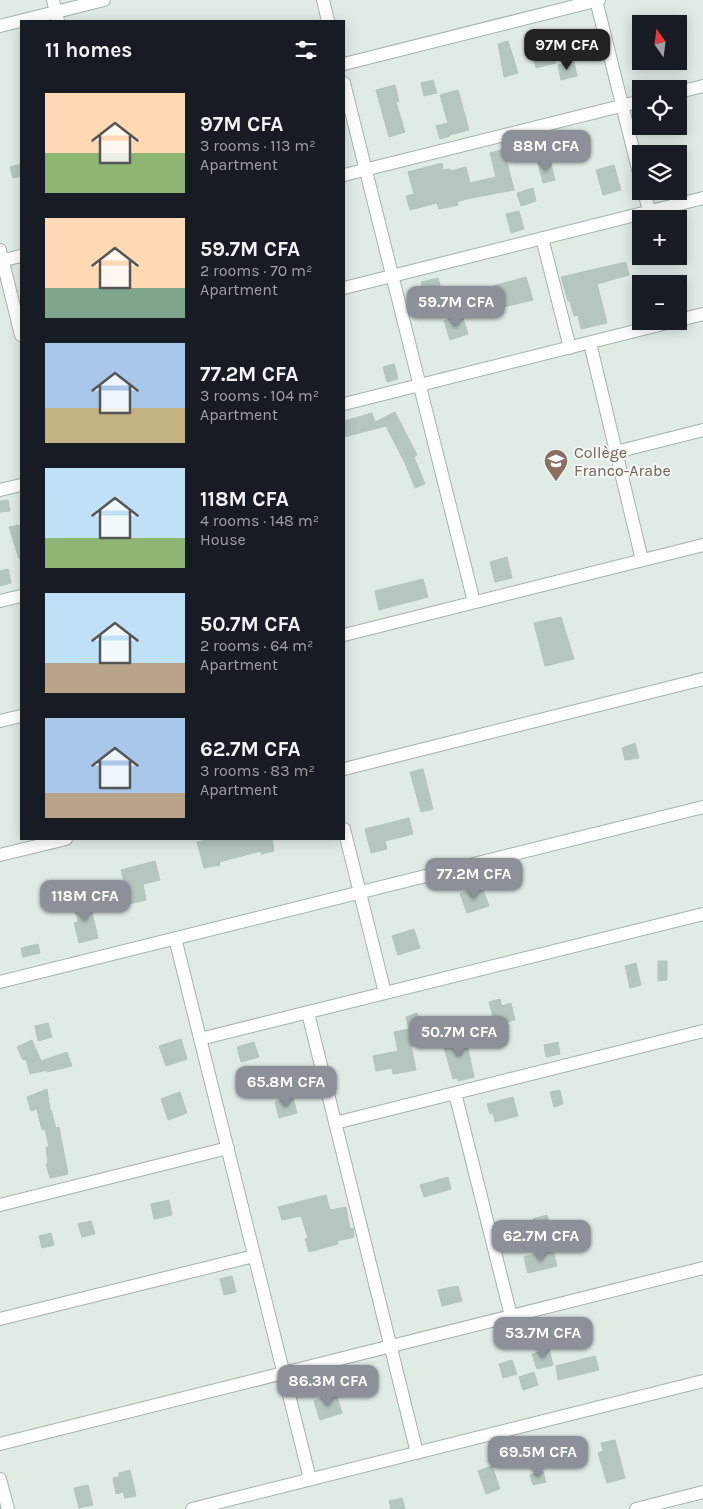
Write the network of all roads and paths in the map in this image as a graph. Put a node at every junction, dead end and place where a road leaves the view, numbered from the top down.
1 (104, 0) edge
2 (323, 0) edge
3 (597, 0) edge
4 (56, 11) edge
5 (22, 20) edge
6 (328, 20) edge
7 (20, 21) edge
8 (0, 26) edge
9 (345, 64) edge
10 (345, 86) edge
11 (703, 86) edge
12 (687, 90) edge
13 (632, 103) edge
14 (622, 106) junction
15 (632, 145) edge
16 (366, 170) junction
17 (345, 176) edge
18 (703, 198) edge
19 (653, 210) edge
20 (632, 215) edge
21 (542, 238) junction
22 (20, 256) edge
23 (1, 257) edge
24 (392, 276) junction
25 (345, 288) edge
26 (703, 314) edge
27 (687, 318) edge
28 (641, 330) edge
29 (20, 331) edge
30 (590, 343) junction
31 (570, 348) junction
32 (419, 385) junction
33 (345, 404) edge
34 (703, 430) edge
35 (616, 452) junction
36 (20, 485) edge
37 (0, 490) edge
38 (703, 545) edge
39 (642, 560) junction
40 (20, 596) edge
41 (0, 601) edge
42 (474, 602) junction
43 (345, 635) edge
44 (703, 679) edge
45 (20, 716) edge
46 (0, 721) edge
47 (345, 769) edge
48 (703, 807) edge
49 (345, 832) edge
50 (62, 840) edge
51 (0, 855) edge
52 (360, 892) junction
53 (703, 914) edge
54 (175, 938) junction
55 (0, 982) edge
56 (385, 993) junction
57 (308, 1013) junction
58 (703, 1031) edge
59 (200, 1039) junction
60 (455, 1093) junction
61 (335, 1123) junction
62 (228, 1148) junction
63 (0, 1205) edge
64 (254, 1256) junction
65 (703, 1268) edge
66 (511, 1316) junction
67 (0, 1319) edge
68 (391, 1346) junction
69 (284, 1373) junction
70 (703, 1381) edge
71 (0, 1444) edge
72 (418, 1453) junction
73 (0, 1479) edge
74 (310, 1479) junction
75 (703, 1492) edge
76 (198, 1508) edge
77 (8, 1509) edge
78 (636, 1509) edge

1 - 4 street
2 - 6 street
3 - 9 street
3 - 14 street
4 - 5 street
7 - 8 street
10 - 16 street
11 - 12 street
13 - 14 street
14 - 15 street
14 - 16 street
16 - 17 street
16 - 24 street
18 - 19 street
20 - 21 street
21 - 24 street
21 - 31 street
22 - 23 street
23 - 29 street
24 - 25 street
24 - 32 street
26 - 27 street
28 - 30 street
30 - 31 street
30 - 35 street
31 - 32 street
32 - 33 street
32 - 42 street
34 - 35 street
35 - 39 street
36 - 37 street
38 - 39 street
39 - 42 street
40 - 41 street
42 - 43 street
44 - 47 street
45 - 46 street
48 - 52 street
49 - 52 street
50 - 51 street
52 - 54 street
52 - 56 street
53 - 56 street
54 - 55 street
54 - 59 street
56 - 57 street
57 - 59 street
57 - 61 street
58 - 60 street
59 - 62 street
60 - 61 street
60 - 66 street
61 - 68 street
62 - 63 street
62 - 64 street
64 - 67 street
64 - 69 street
65 - 66 street
66 - 68 street
68 - 69 street
68 - 72 street
69 - 71 street
69 - 74 street
70 - 72 street
72 - 74 street
73 - 77 street
74 - 76 street
75 - 78 street

